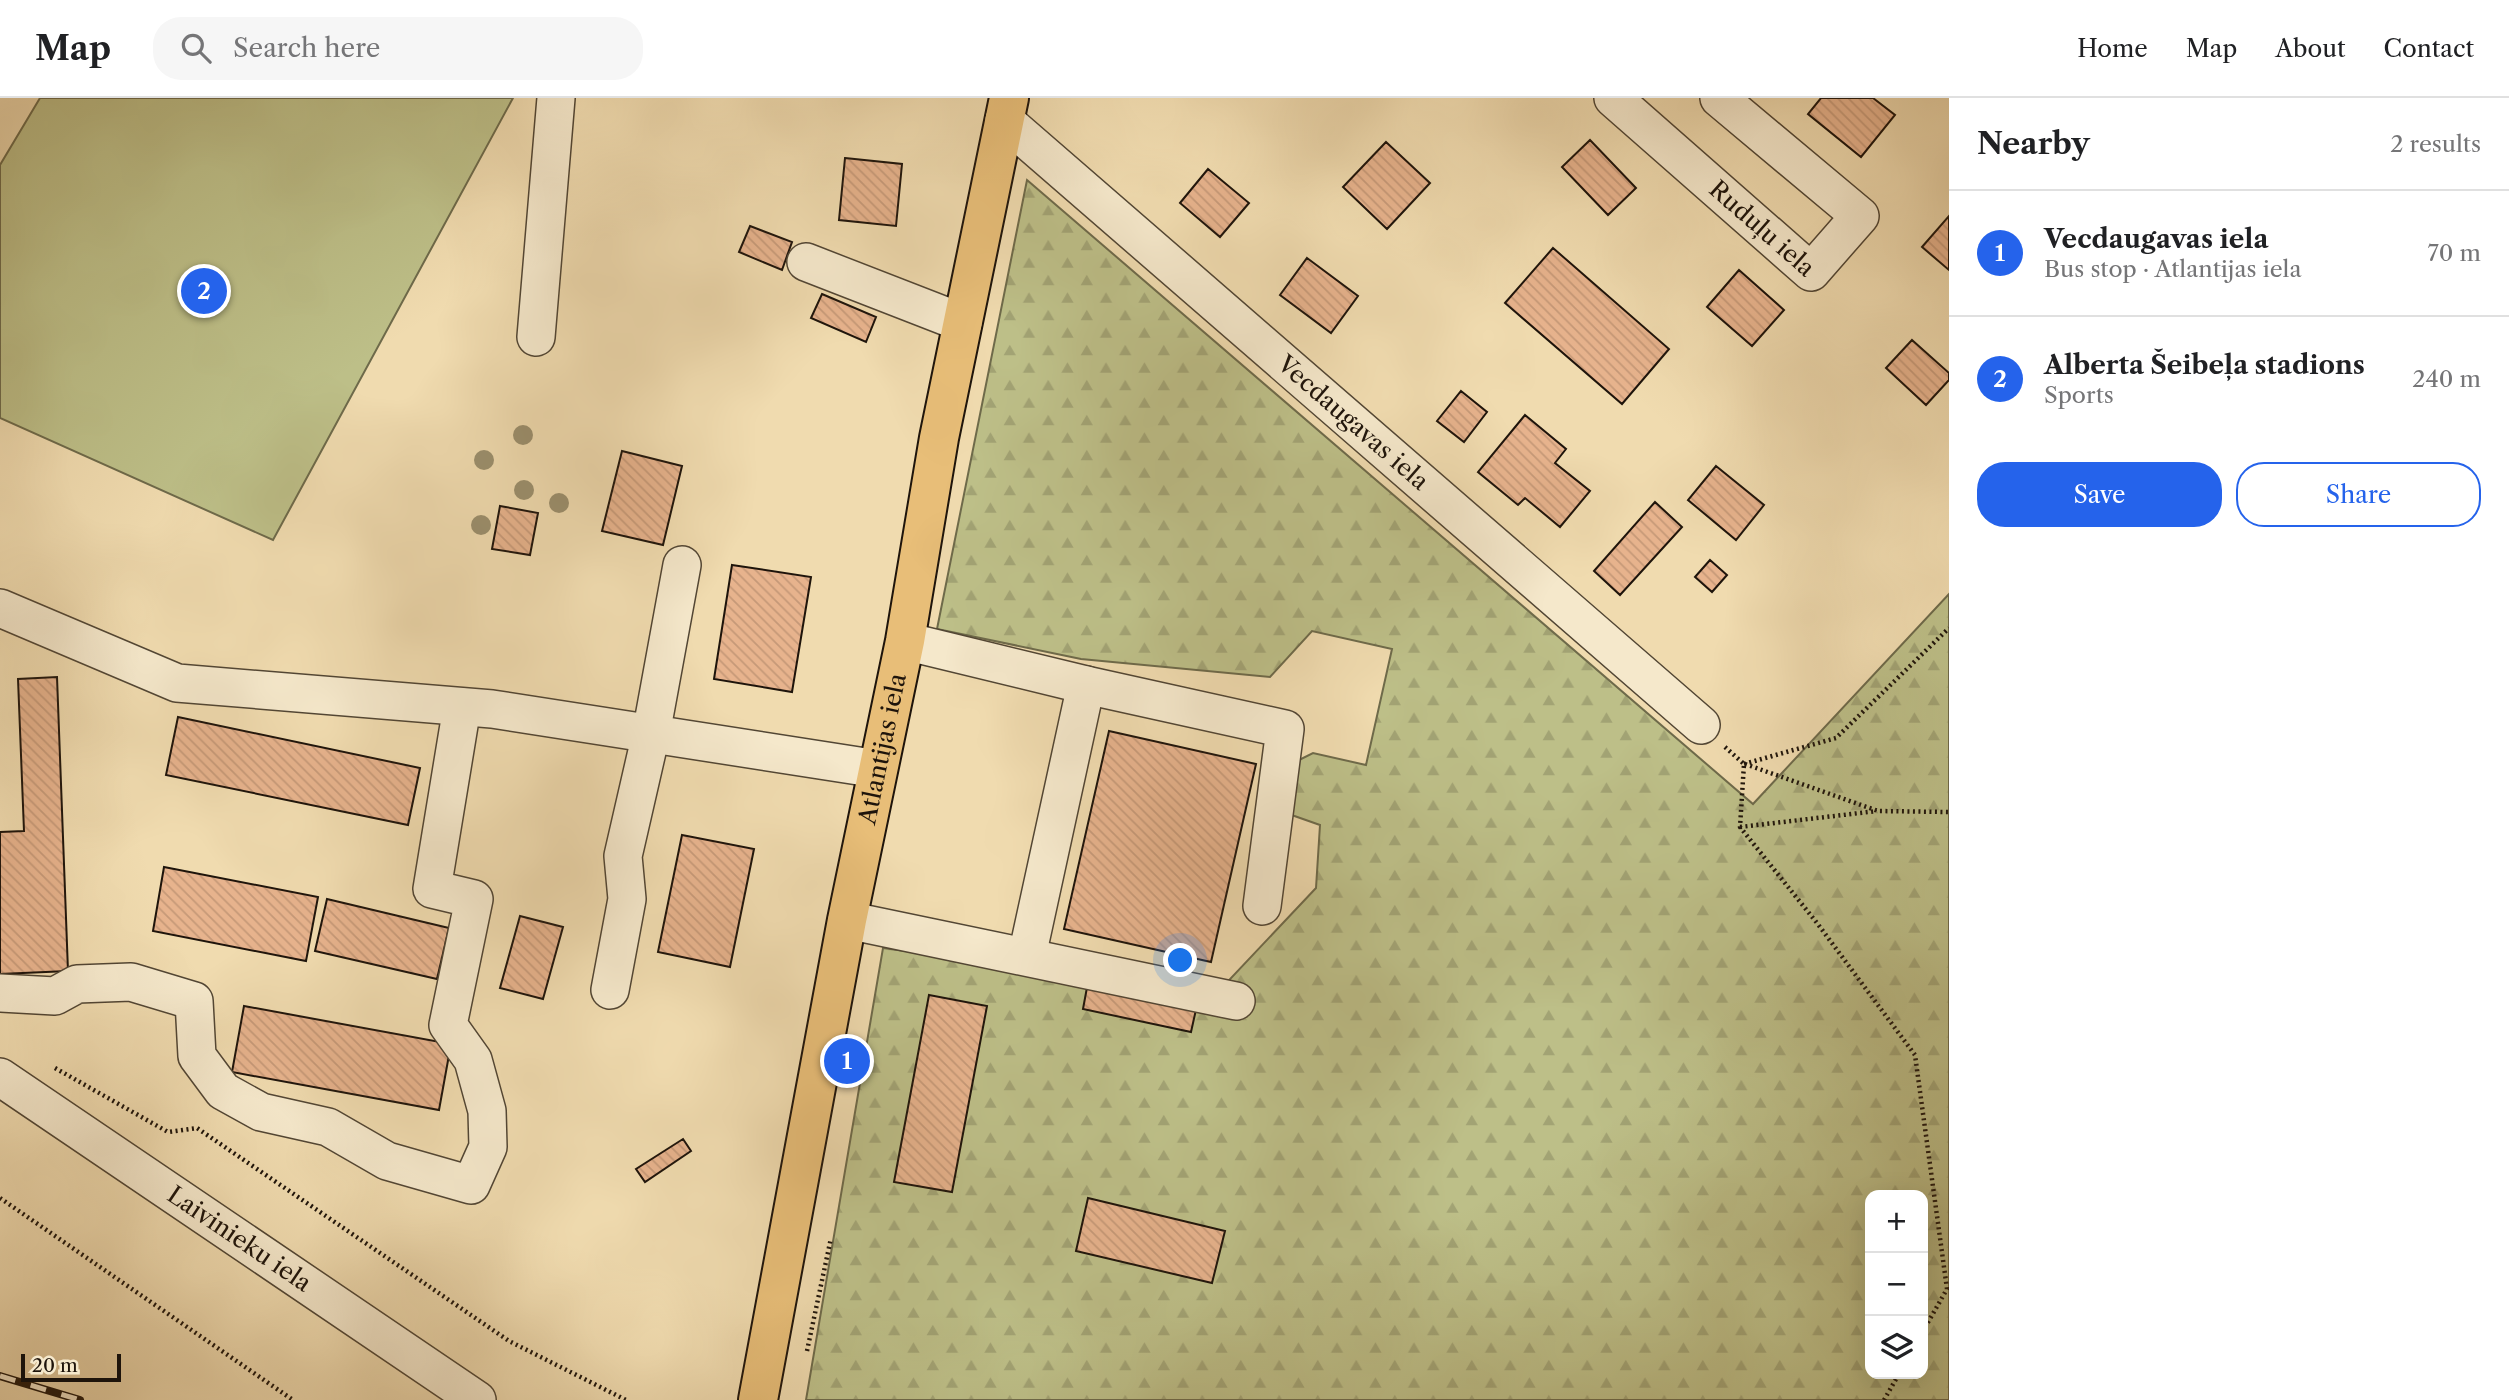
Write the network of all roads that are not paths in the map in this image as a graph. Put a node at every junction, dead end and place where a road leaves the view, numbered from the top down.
1 (556, 98) edge
2 (1613, 98) edge
3 (1719, 98) edge
4 (1007, 109) edge
5 (806, 262) dead end
6 (963, 323) junction
7 (536, 337) dead end
8 (682, 565) dead end
9 (0, 608) edge
10 (905, 641) junction
11 (1086, 685) junction
12 (462, 707) junction
13 (1701, 725) road end
14 (651, 734) junction
15 (878, 769) junction
16 (1262, 906) dead end
17 (847, 919) junction
18 (1027, 956) junction
19 (610, 990) dead end
20 (0, 993) edge
21 (1236, 1001) dead end
22 (0, 1077) edge
23 (477, 1400) edge
24 (758, 1400) edge

1 - 7 street
2 - 3 street, Ruduļu iela
4 - 6 main road, Atlantijas iela
4 - 13 street, Vecdaugavas iela
5 - 6 street
6 - 10 main road, Atlantijas iela
8 - 14 street
9 - 12 street
10 - 11 street
10 - 15 main road, Atlantijas iela
11 - 16 street
11 - 18 street
12 - 14 street
12 - 20 street
14 - 15 street
14 - 19 street
15 - 17 main road, Atlantijas iela
17 - 18 street
17 - 24 main road, Atlantijas iela
18 - 21 street
22 - 23 street, Laivinieku iela

